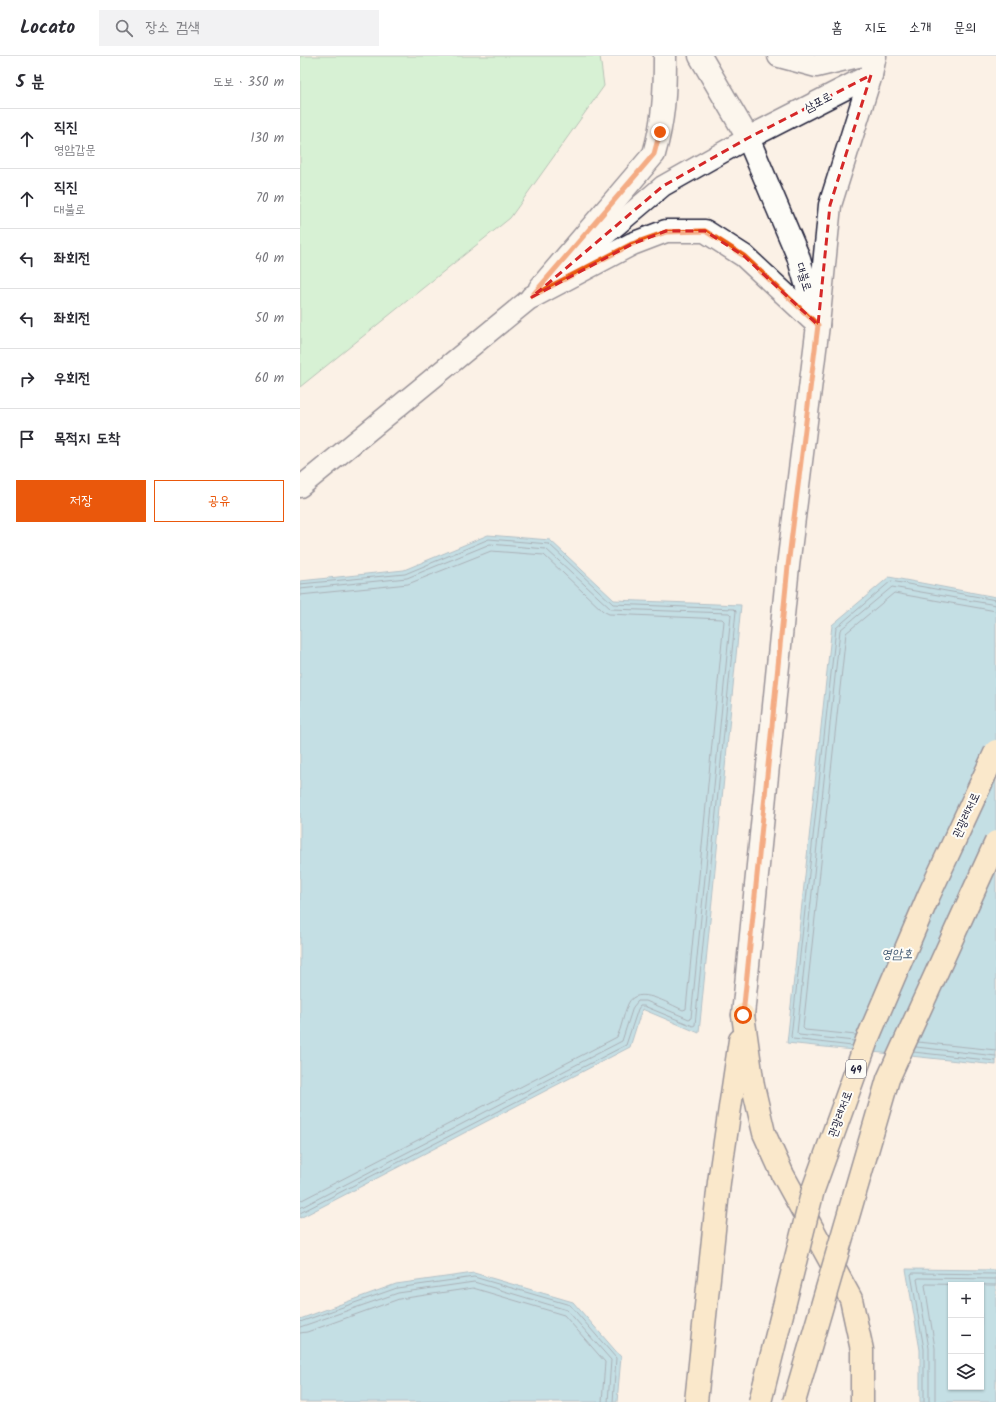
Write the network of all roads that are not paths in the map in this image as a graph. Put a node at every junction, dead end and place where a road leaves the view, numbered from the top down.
1 (665, 56) edge
2 (700, 56) edge
3 (779, 56) edge
4 (858, 56) edge
5 (873, 66) edge
6 (748, 138) junction
7 (532, 296) junction
8 (818, 325) junction
9 (300, 487) edge
10 (996, 751) edge
11 (996, 842) edge
12 (743, 1015) junction
13 (696, 1402) edge
14 (760, 1402) edge
15 (794, 1402) edge
16 (862, 1402) edge

1 - 7 street
2 - 6 street, 대불로
3 - 4 street
5 - 6 street, 삼포로
5 - 8 street
6 - 7 street
6 - 8 street, 대불로
7 - 8 street
7 - 9 street
8 - 12 street, 대불로
10 - 14 highway, 관광레저로 / 49, bridge
11 - 15 highway, bridge
12 - 13 highway
12 - 16 highway

